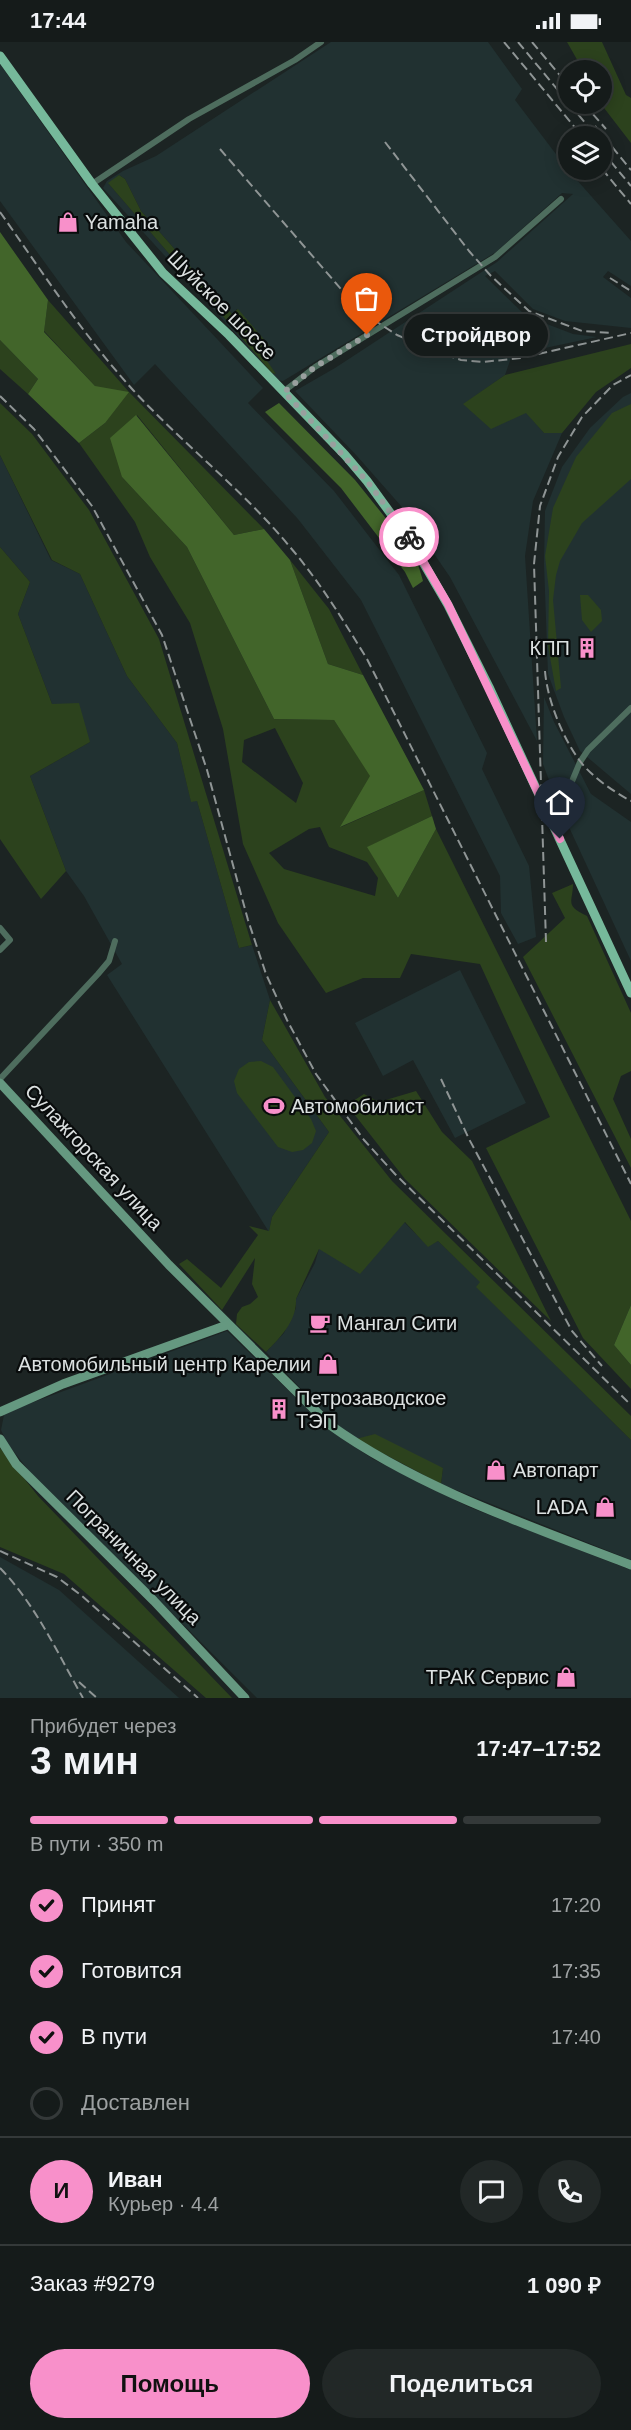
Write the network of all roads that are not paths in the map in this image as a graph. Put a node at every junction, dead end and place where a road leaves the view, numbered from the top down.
1 (321, 42) edge
2 (0, 56) edge
3 (92, 184) junction
4 (561, 199) dead end
5 (284, 392) junction
6 (631, 708) edge
7 (551, 819) junction
8 (0, 928) edge
9 (115, 941) dead end
10 (0, 950) edge
11 (631, 993) edge
12 (0, 1081) edge
13 (227, 1325) junction
14 (0, 1411) edge
15 (0, 1439) edge
16 (631, 1565) edge
17 (245, 1698) edge

1 - 3 street
2 - 3 main road, Шуйское шоссе
3 - 5 main road, Шуйское шоссе
4 - 5 street
5 - 7 main road, Шуйское шоссе
6 - 7 street
7 - 11 main road, Шуйское шоссе
8 - 10 street
9 - 12 street
12 - 13 main road, Сулажгорская улица
13 - 14 main road
13 - 16 main road, Сулажгорская улица
15 - 17 main road, Пограничная улица

